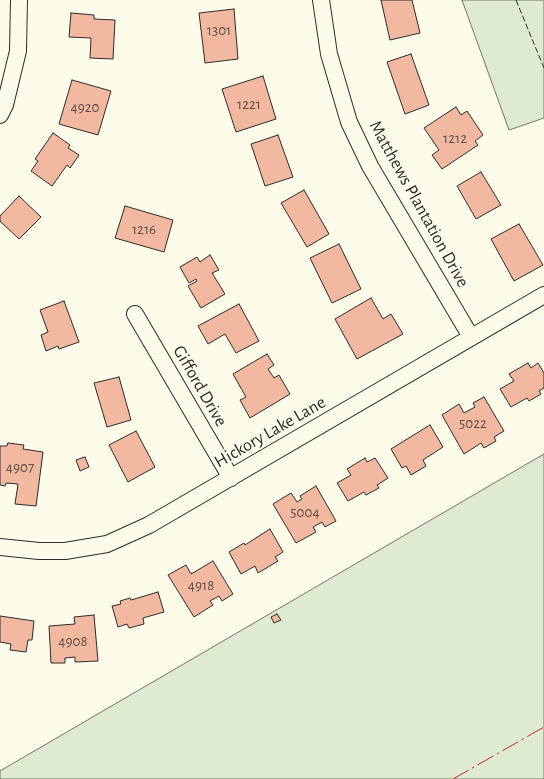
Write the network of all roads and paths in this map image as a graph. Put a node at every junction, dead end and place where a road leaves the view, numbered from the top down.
1 (19, 0) edge
2 (321, 0) edge
3 (0, 115) edge
4 (544, 295) edge
5 (135, 314) dead end
6 (472, 337) junction
7 (231, 478) junction
8 (0, 547) edge

1 - 3 street
2 - 6 street, Matthews Plantation Drive
4 - 6 street, Hickory Lake Lane
5 - 7 street, Gifford Drive
6 - 7 street, Hickory Lake Lane
7 - 8 street, Hickory Lake Lane

